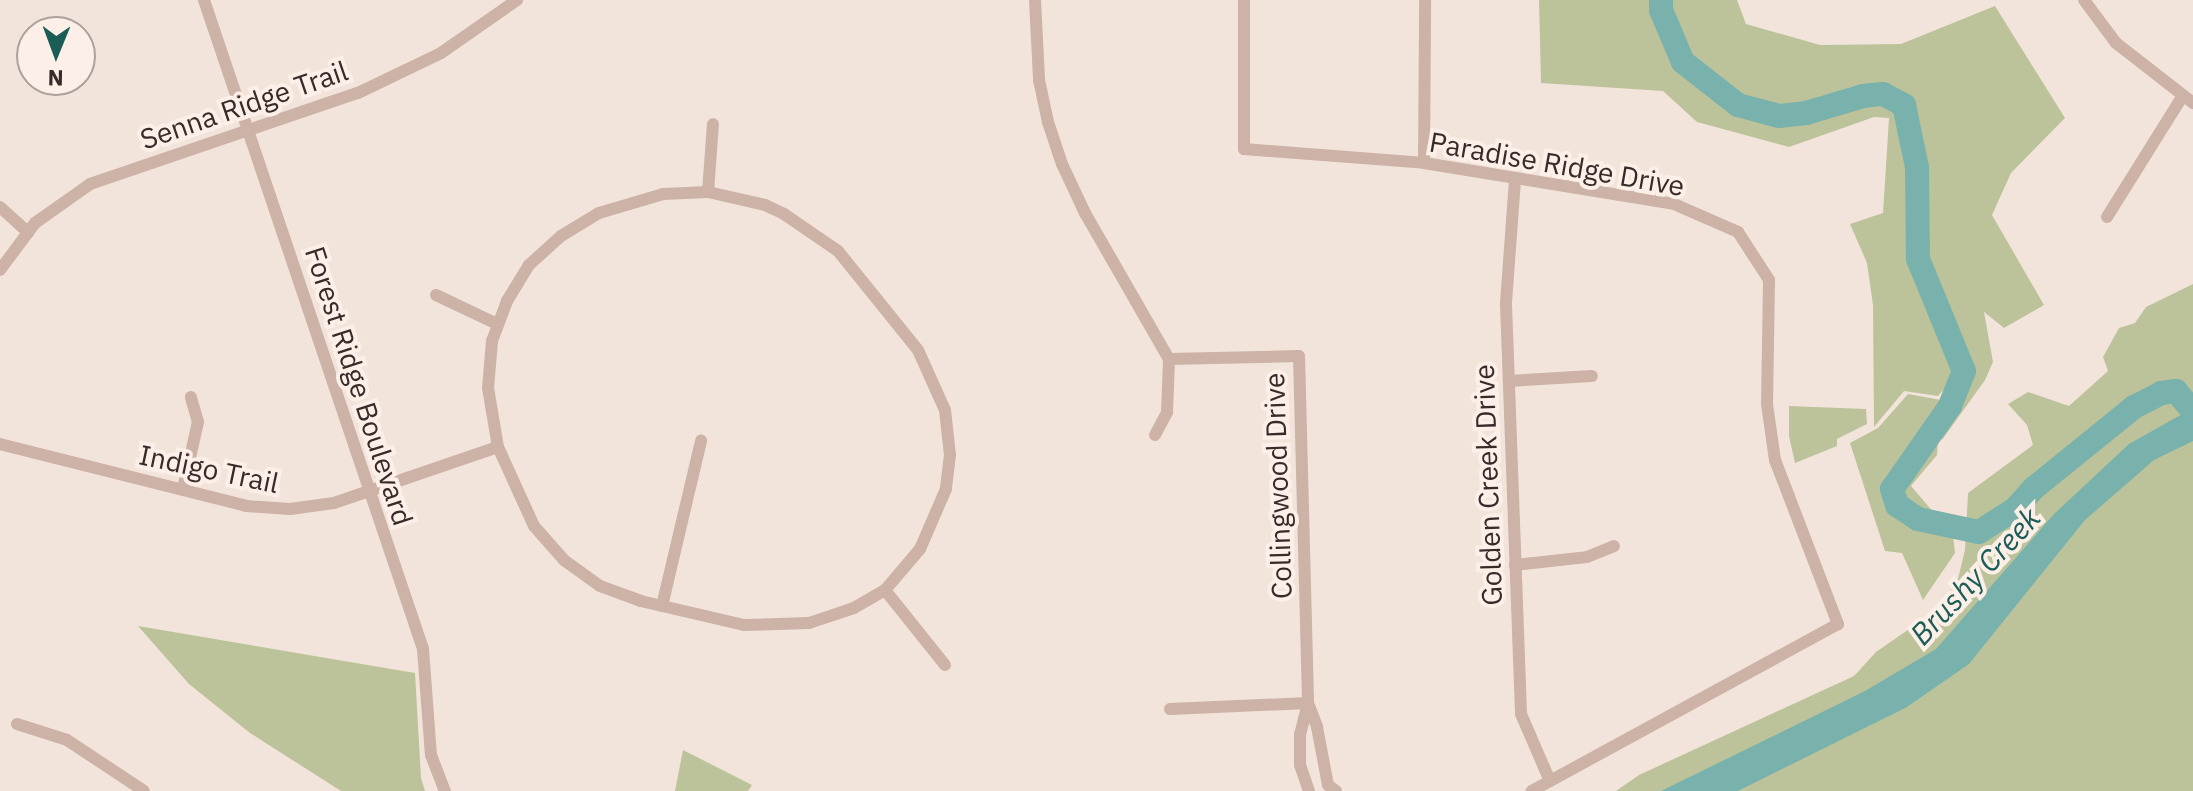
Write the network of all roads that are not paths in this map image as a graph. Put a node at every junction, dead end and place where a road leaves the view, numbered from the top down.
1 (204, 0) edge
2 (517, 0) edge
3 (1035, 0) edge
4 (1244, 0) edge
5 (1425, 0) edge
6 (2084, 0) edge
7 (2187, 100) edge
8 (713, 124) dead end
9 (249, 129) junction
10 (1424, 163) junction
11 (1515, 180) junction
12 (708, 192) junction
13 (0, 207) edge
14 (2107, 217) dead end
15 (28, 232) junction
16 (0, 270) edge
17 (436, 295) dead end
18 (497, 324) junction
19 (1169, 359) junction
20 (1592, 376) dead end
21 (1509, 381) junction
22 (191, 397) dead end
23 (1155, 435) dead end
24 (701, 441) dead end
25 (0, 444) edge
26 (498, 447) junction
27 (183, 489) junction
28 (369, 492) junction
29 (1614, 546) dead end
30 (1515, 565) junction
31 (885, 590) junction
32 (662, 606) junction
33 (945, 665) dead end
34 (1308, 703) junction
35 (1170, 709) dead end
36 (17, 724) dead end
37 (1550, 781) junction
38 (144, 791) edge
39 (445, 791) edge
40 (1309, 791) edge
41 (1336, 791) edge
42 (1532, 791) edge

1 - 9 street, Forest Ridge Boulevard
2 - 9 street, Senna Ridge Trail
3 - 19 street
4 - 10 street, Paradise Ridge Drive
5 - 10 street
6 - 7 street
7 - 14 street
8 - 12 street
9 - 15 street, Senna Ridge Trail
9 - 28 street, Forest Ridge Boulevard
10 - 11 street, Paradise Ridge Drive
11 - 21 street, Golden Creek Drive
11 - 37 street, Paradise Ridge Drive
12 - 18 street
12 - 31 street
13 - 15 street
15 - 16 street, Senna Ridge Trail
17 - 18 street
18 - 26 street
19 - 23 street
19 - 34 street, Collingwood Drive
20 - 21 street
21 - 30 street, Golden Creek Drive
22 - 27 street
24 - 32 street
25 - 27 street, Indigo Trail
26 - 28 street, Indigo Trail
26 - 32 street
27 - 28 street, Indigo Trail
28 - 39 street, Forest Ridge Boulevard
29 - 30 street
30 - 37 street, Golden Creek Drive
31 - 32 street
31 - 33 street
34 - 35 street
34 - 40 street, Collingwood Drive
34 - 41 street, Collingwood Drive
36 - 38 street
37 - 42 street

